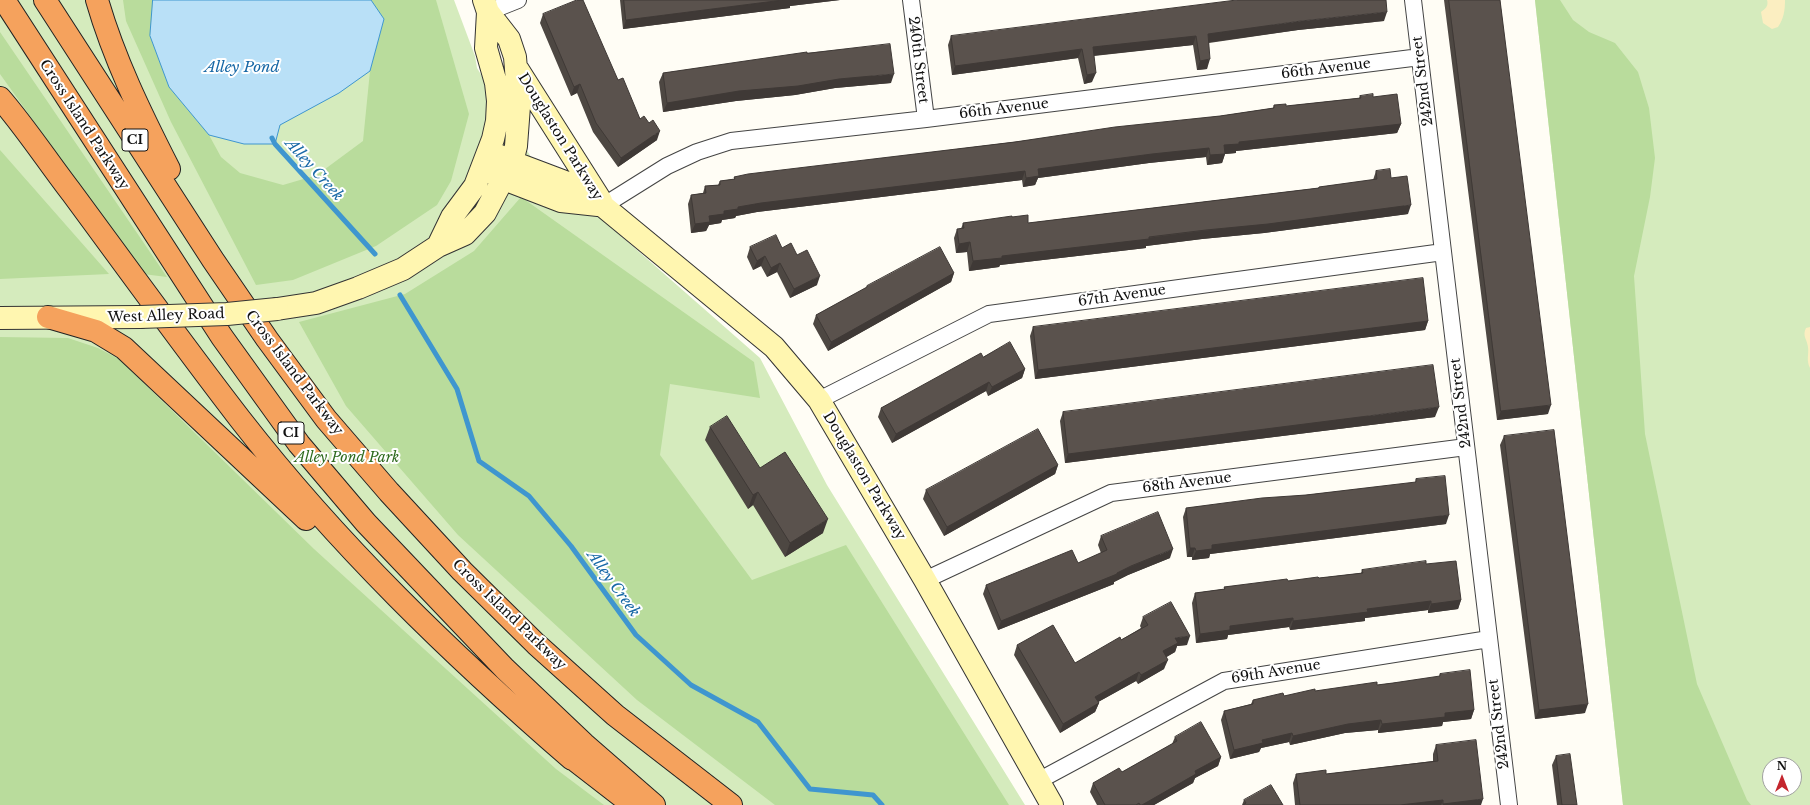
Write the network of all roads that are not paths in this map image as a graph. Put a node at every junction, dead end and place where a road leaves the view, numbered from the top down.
1 (4, 0) edge
2 (45, 0) edge
3 (97, 0) edge
4 (518, 0) edge
5 (911, 0) edge
6 (1413, 0) edge
7 (486, 6) edge
8 (0, 20) edge
9 (1420, 57) junction
10 (516, 68) junction
11 (0, 98) edge
12 (926, 119) junction
13 (486, 160) junction
14 (508, 171) junction
15 (603, 206) junction
16 (438, 246) junction
17 (1443, 252) junction
18 (213, 260) junction
19 (185, 282) junction
20 (48, 317) junction
21 (0, 318) edge
22 (819, 400) junction
23 (1466, 447) junction
24 (926, 580) junction
25 (1489, 639) junction
26 (572, 759) junction
27 (1038, 781) junction
28 (634, 805) edge
29 (654, 805) edge
30 (731, 805) edge
31 (1052, 805) edge
32 (1509, 805) edge

1 - 19 highway, Cross Island Parkway / CI
2 - 18 highway, Cross Island Parkway / CI
3 - 18 highway
4 - 7 street
5 - 12 street, 240th Street
6 - 9 street, 242nd Street
7 - 10 main road, Douglaston Parkway
7 - 13 main road, Douglaston Parkway
8 - 19 highway
9 - 12 street, 66th Avenue
9 - 17 street, 242nd Street
10 - 14 main road, Douglaston Parkway
10 - 15 main road, Douglaston Parkway
11 - 26 highway
12 - 15 street, 66th Avenue
13 - 14 main road, Douglaston Parkway
13 - 16 main road
14 - 15 main road, Douglaston Parkway
14 - 16 main road, West Alley Road
15 - 22 main road, Douglaston Parkway
16 - 20 main road, West Alley Road, bridge
17 - 22 street, 67th Avenue
17 - 23 street, 242nd Street
18 - 30 highway, Cross Island Parkway / CI
19 - 29 highway, Cross Island Parkway / CI
20 - 21 main road, West Alley Road
20 - 26 highway
22 - 24 main road, Douglaston Parkway
23 - 24 street, 68th Avenue
23 - 25 street, 242nd Street
24 - 27 main road, Douglaston Parkway
25 - 27 street, 69th Avenue
25 - 32 street, 242nd Street
26 - 28 highway
27 - 31 main road, Douglaston Parkway

